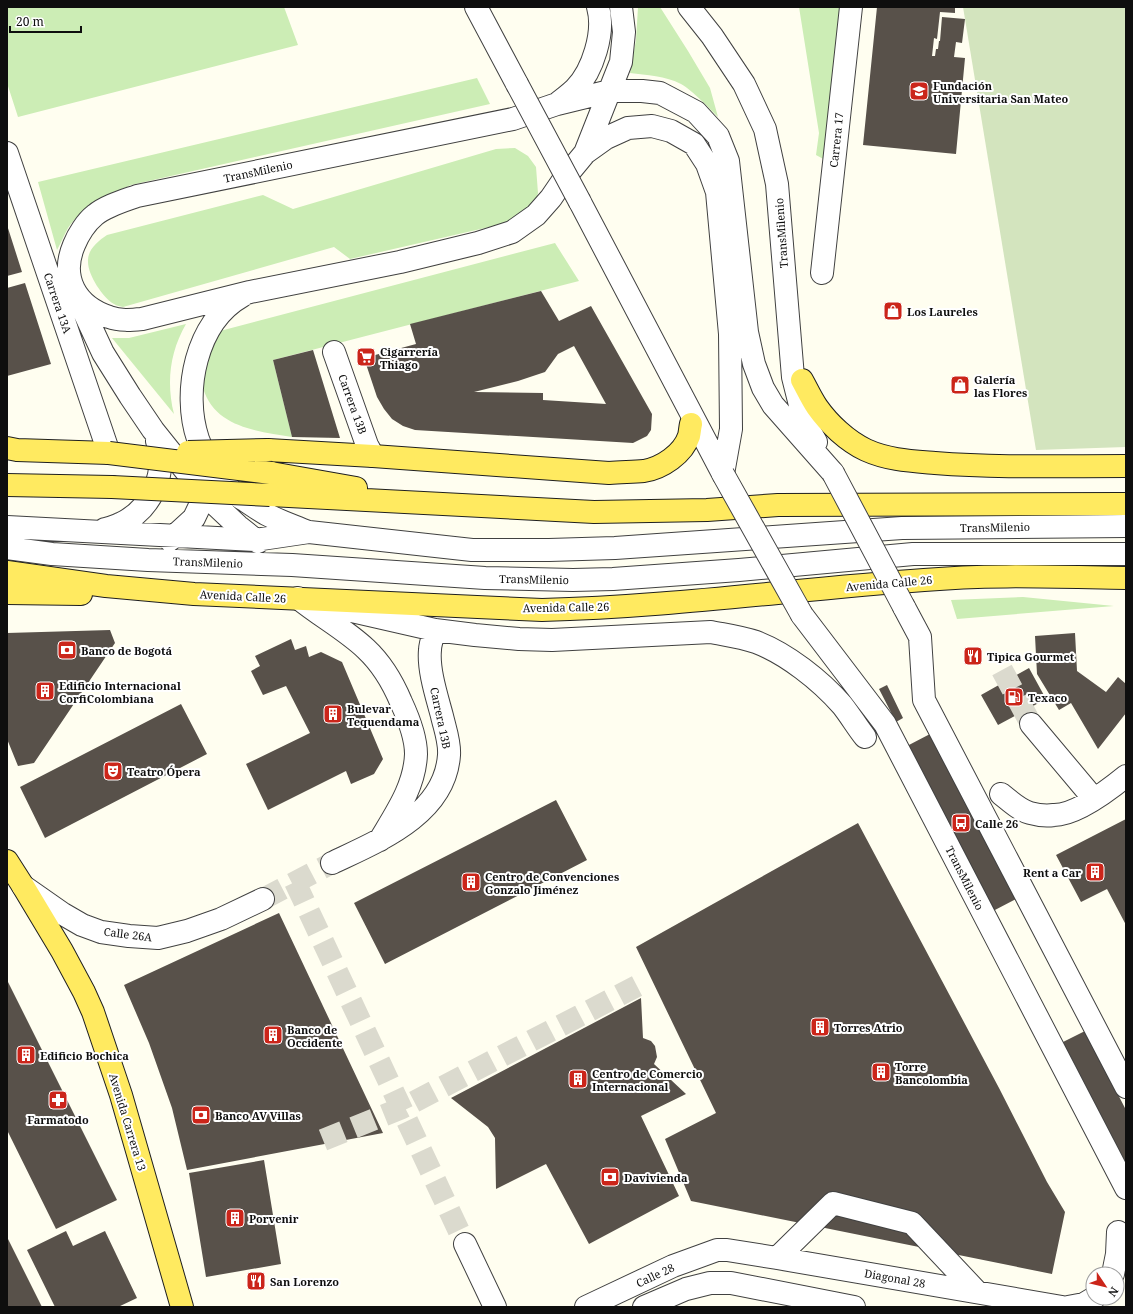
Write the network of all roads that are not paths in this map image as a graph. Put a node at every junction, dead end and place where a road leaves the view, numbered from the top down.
1 (476, 7) edge
2 (598, 7) edge
3 (621, 7) edge
4 (689, 7) edge
5 (850, 7) edge
6 (610, 91) junction
7 (557, 104) junction
8 (513, 119) junction
9 (7, 153) edge
10 (585, 153) junction
11 (566, 176) junction
12 (822, 273) dead end
13 (250, 292) junction
14 (77, 296) junction
15 (334, 352) dead end
16 (802, 380) dead end
17 (691, 424) dead end
18 (153, 430) junction
19 (7, 448) edge
20 (202, 450) junction
21 (109, 453) junction
22 (373, 456) junction
23 (1126, 466) edge
24 (833, 473) junction
25 (723, 474) junction
26 (7, 485) edge
27 (205, 495) junction
28 (1126, 504) edge
29 (466, 506) junction
30 (1126, 526) edge
31 (7, 527) edge
32 (90, 530) junction
33 (309, 532) junction
34 (176, 535) junction
35 (255, 540) junction
36 (7, 548) edge
37 (1126, 554) edge
38 (886, 557) junction
39 (148, 560) junction
40 (292, 565) junction
41 (7, 572) edge
42 (1122, 579) edge
43 (7, 593) edge
44 (194, 594) junction
45 (298, 598) junction
46 (698, 600) junction
47 (435, 630) junction
48 (1032, 724) tunnel mouth
49 (865, 737) dead end
50 (1126, 776) edge
51 (1001, 794) dead end
52 (1094, 799) junction
53 (380, 840) junction
54 (7, 861) edge
55 (332, 864) tunnel mouth
56 (23, 886) junction
57 (263, 899) tunnel mouth
58 (1126, 1087) edge
59 (1126, 1188) edge
60 (1118, 1232) dead end
61 (465, 1244) tunnel mouth
62 (727, 1250) joint
63 (777, 1258) junction
64 (1114, 1266) edge
65 (977, 1292) junction
66 (1085, 1303) edge
67 (590, 1306) edge
68 (182, 1307) edge
69 (495, 1307) edge
70 (644, 1307) edge
71 (854, 1307) edge
72 (1062, 1307) edge
73 (1068, 1307) edge

1 - 25 street, TransMilenio, bridge
2 - 7 street, TransMilenio
3 - 6 street, TransMilenio
4 - 24 street, TransMilenio
5 - 12 street, Carrera 17
6 - 7 street, TransMilenio
6 - 10 street, TransMilenio
6 - 24 street, TransMilenio
7 - 8 street, TransMilenio
8 - 11 street
8 - 14 street, TransMilenio
9 - 21 street, Carrera 13A
10 - 11 street, TransMilenio
10 - 25 street, TransMilenio
11 - 13 street, TransMilenio
13 - 14 street, TransMilenio
13 - 20 street, TransMilenio
14 - 18 street, TransMilenio
15 - 22 street, Carrera 13B
16 - 23 main road
17 - 22 main road
18 - 27 street, TransMilenio
18 - 32 street, TransMilenio
19 - 21 main road
20 - 27 street, TransMilenio
20 - 33 street, TransMilenio
21 - 22 main road, bridge
21 - 29 main road, bridge
24 - 58 street, TransMilenio, bridge
25 - 59 street, TransMilenio, bridge
26 - 29 main road, bridge
27 - 34 street, TransMilenio
27 - 35 street, TransMilenio
28 - 29 main road
30 - 33 street, TransMilenio
31 - 32 street, TransMilenio
32 - 34 street, TransMilenio
33 - 35 street, TransMilenio
34 - 35 street
34 - 39 street, TransMilenio
35 - 40 street, TransMilenio
36 - 39 street, TransMilenio
37 - 38 street, TransMilenio
38 - 40 street, TransMilenio
38 - 46 street, TransMilenio
39 - 40 street, TransMilenio
41 - 44 main road, Avenida Calle 26
42 - 46 main road, Avenida Calle 26
43 - 44 main road
44 - 45 main road, Avenida Calle 26
45 - 46 main road, Avenida Calle 26
45 - 47 street
45 - 53 street
47 - 49 street
47 - 53 street, Carrera 13B
48 - 52 street
50 - 52 street
51 - 52 street
53 - 55 street
54 - 56 main road, Avenida Carrera 13
56 - 57 street, Calle 26A
56 - 68 main road, Avenida Carrera 13
60 - 64 street
61 - 69 street
62 - 63 street, Diagonal 28
62 - 67 street, Calle 28
63 - 65 street, Diagonal 28
63 - 65 street
65 - 72 street, Diagonal 28
66 - 73 street
70 - 71 street

